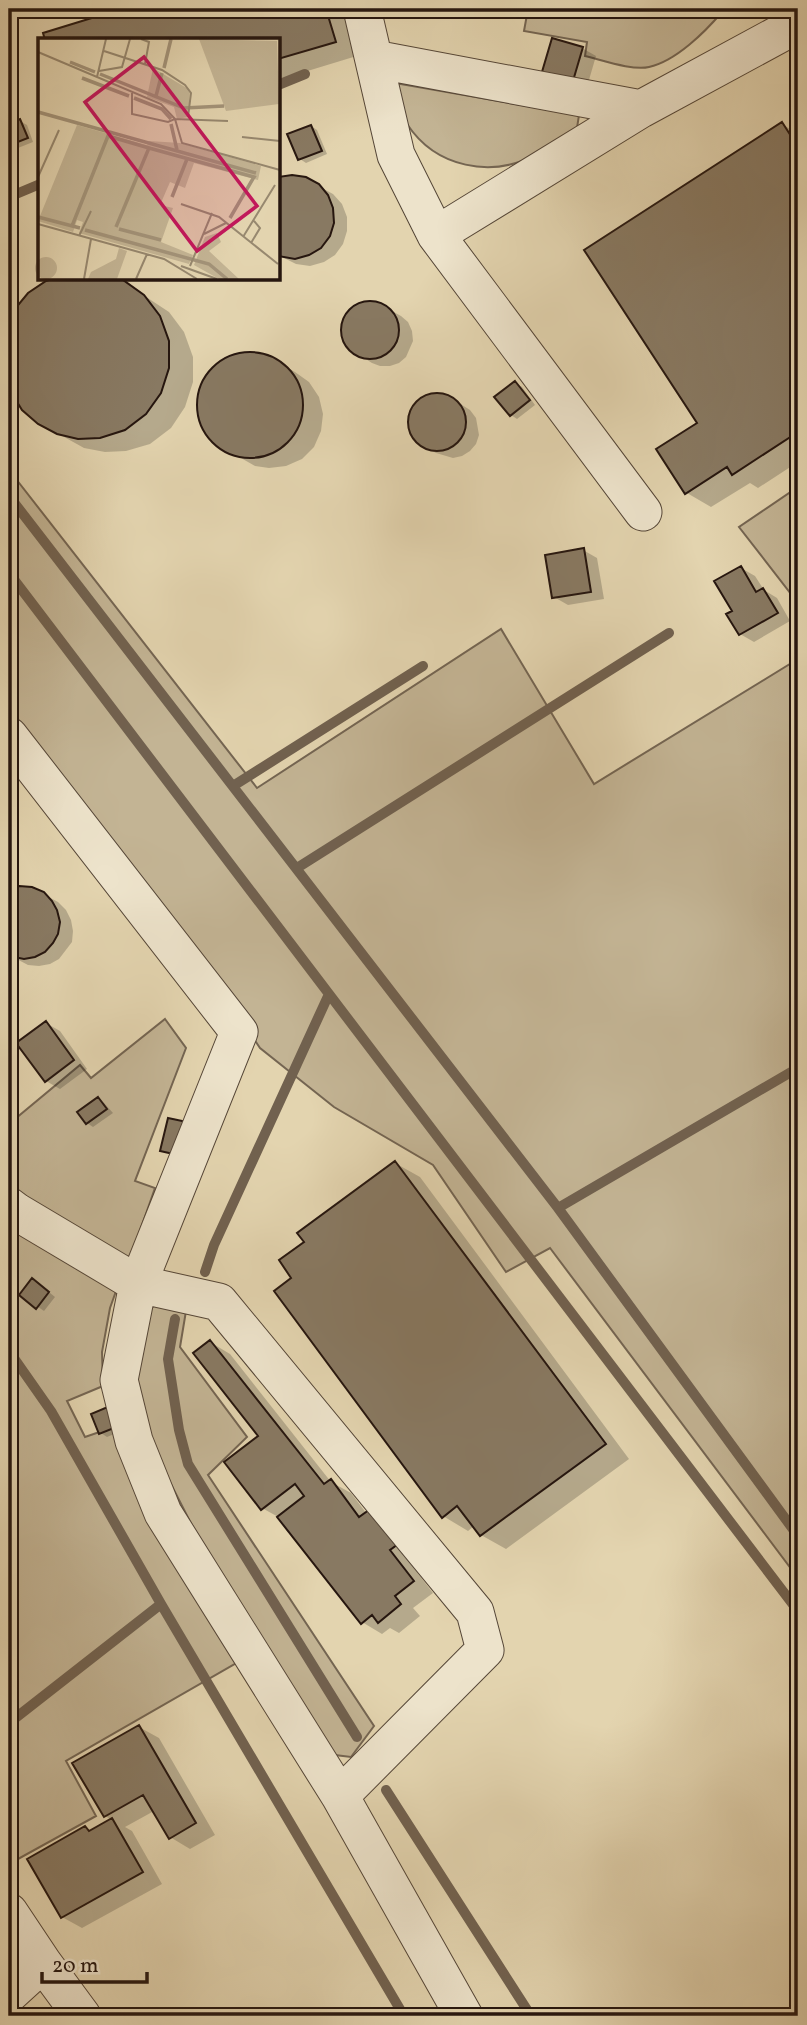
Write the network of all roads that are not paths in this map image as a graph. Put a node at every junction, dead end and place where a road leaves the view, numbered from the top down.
1 (362, 9) edge
2 (798, 24) edge
3 (374, 59) junction
4 (641, 109) junction
5 (436, 235) junction
6 (643, 512) dead end
7 (9, 736) edge
8 (11, 1213) edge
9 (138, 1284) junction
10 (340, 1796) junction
11 (9, 1912) edge
12 (43, 1963) junction
13 (9, 1994) edge
14 (82, 2016) edge
15 (464, 2016) edge

1 - 3 lane
2 - 4 lane
3 - 4 lane
3 - 5 lane
4 - 5 lane
5 - 6 lane
7 - 9 lane
8 - 9 lane
9 - 10 lane
9 - 10 lane
10 - 15 lane
11 - 12 lane
12 - 13 lane
12 - 14 lane

